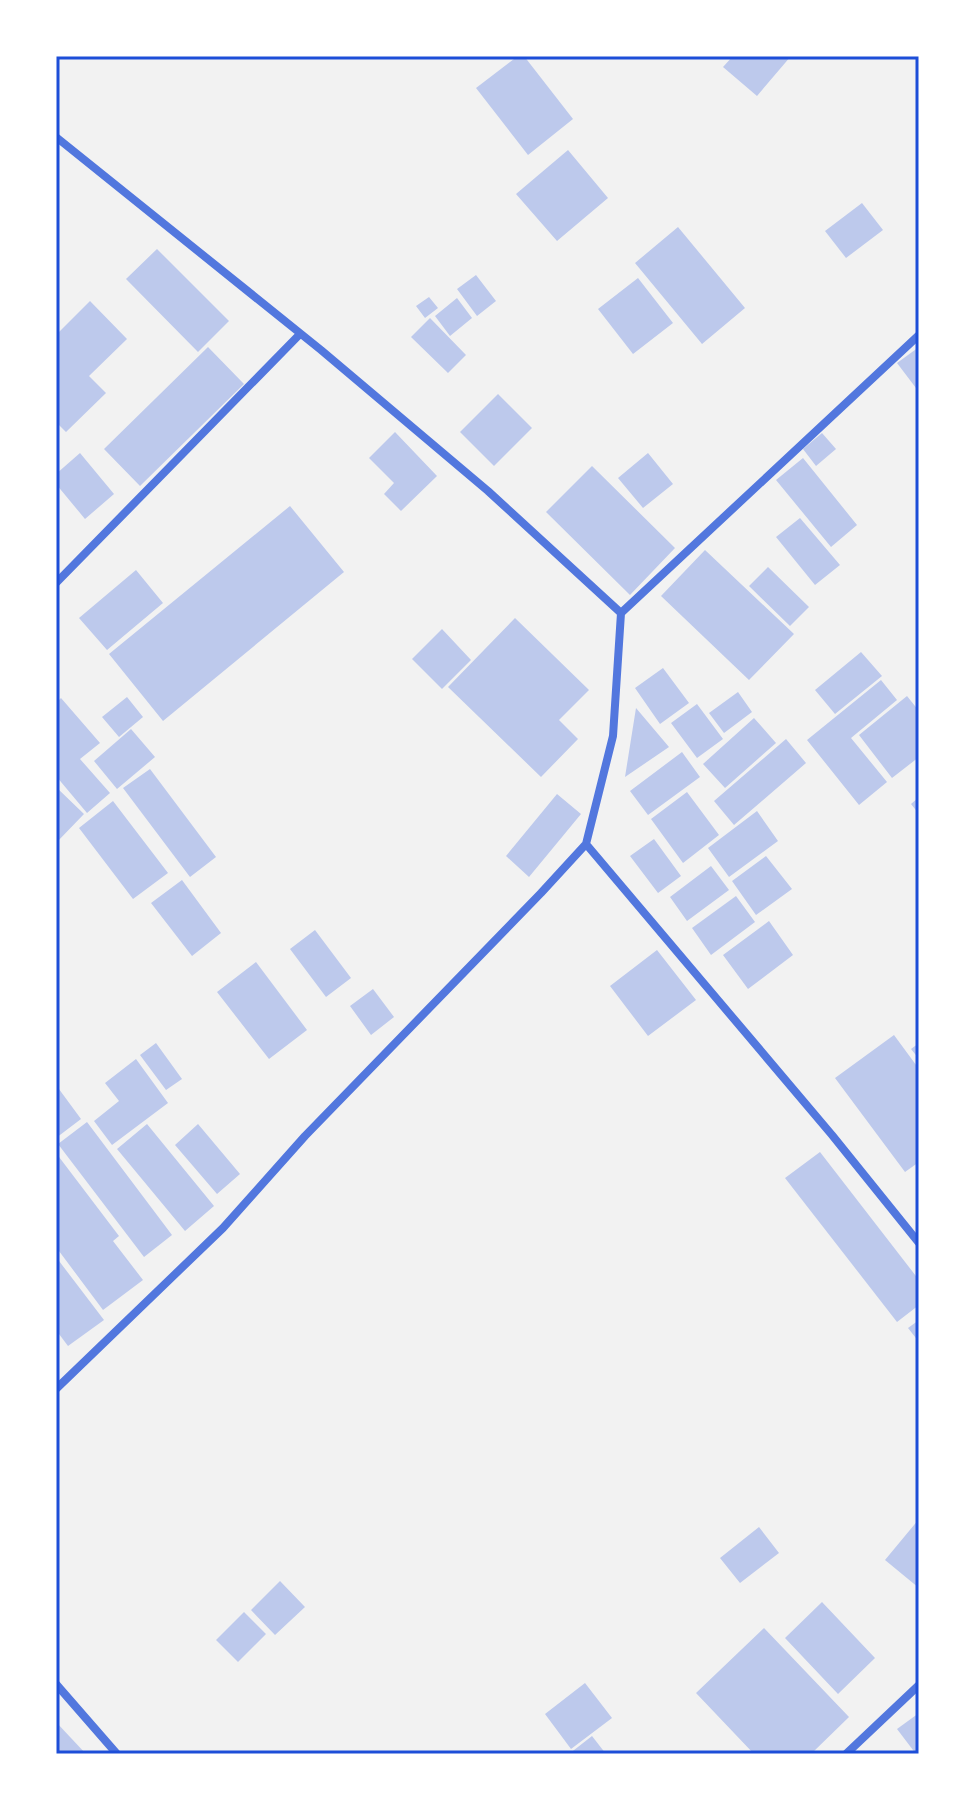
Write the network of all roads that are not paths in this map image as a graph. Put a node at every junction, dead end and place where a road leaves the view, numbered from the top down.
1 (56, 137) edge
2 (300, 334) junction
3 (919, 335) edge
4 (56, 583) edge
5 (621, 613) junction
6 (586, 844) junction
7 (919, 1243) edge
8 (56, 1389) edge
9 (56, 1684) edge
10 (919, 1685) edge
11 (117, 1754) edge
12 (846, 1754) edge

1 - 2 street
2 - 4 street
2 - 5 street
3 - 5 street
5 - 6 street
6 - 7 street
6 - 8 street
9 - 11 street
10 - 12 street

